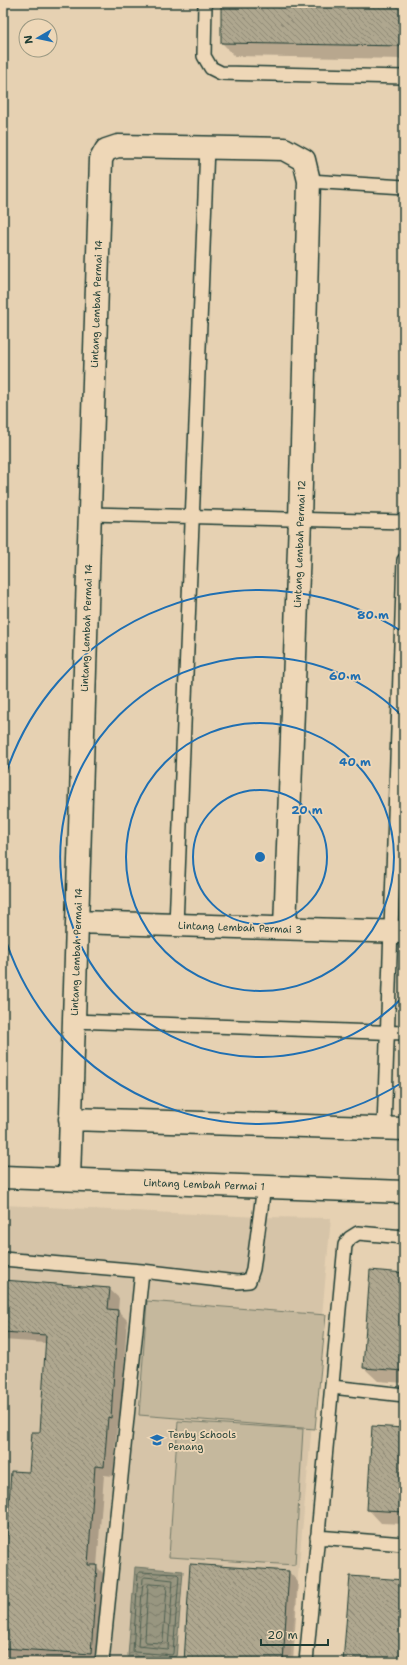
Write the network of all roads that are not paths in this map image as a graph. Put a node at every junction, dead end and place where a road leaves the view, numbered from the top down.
1 (205, 3) edge
2 (404, 77) edge
3 (207, 147) junction
4 (306, 170) junction
5 (404, 187) edge
6 (90, 514) junction
7 (192, 517) junction
8 (300, 520) junction
9 (404, 522) edge
10 (404, 560) edge
11 (399, 833) edge
12 (76, 922) junction
13 (176, 925) junction
14 (285, 928) junction
15 (397, 932) edge
16 (74, 1021) junction
17 (387, 1033) junction
18 (404, 1033) edge
19 (70, 1119) junction
20 (394, 1128) edge
21 (3, 1177) edge
22 (69, 1179) junction
23 (264, 1186) junction
24 (404, 1192) edge
25 (404, 1237) edge
26 (3, 1259) edge
27 (142, 1271) junction
28 (332, 1387) junction
29 (404, 1395) edge
30 (317, 1537) junction
31 (404, 1544) edge
32 (102, 1662) edge
33 (306, 1662) edge

1 - 2 lane
3 - 4 street
3 - 6 street, Lintang Lembah Permai 14
3 - 7 lane
4 - 5 lane
4 - 8 street, Lintang Lembah Permai 12
6 - 7 lane
6 - 12 street, Lintang Lembah Permai 14
7 - 8 lane
7 - 13 lane
8 - 9 lane
8 - 14 street, Lintang Lembah Permai 12
10 - 11 lane
11 - 15 lane
12 - 13 street, Lintang Lembah Permai 3
12 - 16 street, Lintang Lembah Permai 14
13 - 14 street, Lintang Lembah Permai 3
14 - 15 street, Lintang Lembah Permai 3
15 - 17 lane
16 - 17 lane
16 - 19 street, Lintang Lembah Permai 14
17 - 18 lane
17 - 20 lane
19 - 20 street
19 - 22 street, Lintang Lembah Permai 14
21 - 22 street, Lintang Lembah Permai 1
22 - 23 street, Lintang Lembah Permai 1
23 - 24 street, Lintang Lembah Permai 1
23 - 27 lane
25 - 28 lane
26 - 27 lane
27 - 32 lane
28 - 29 lane
28 - 30 lane
30 - 31 lane
30 - 33 lane

